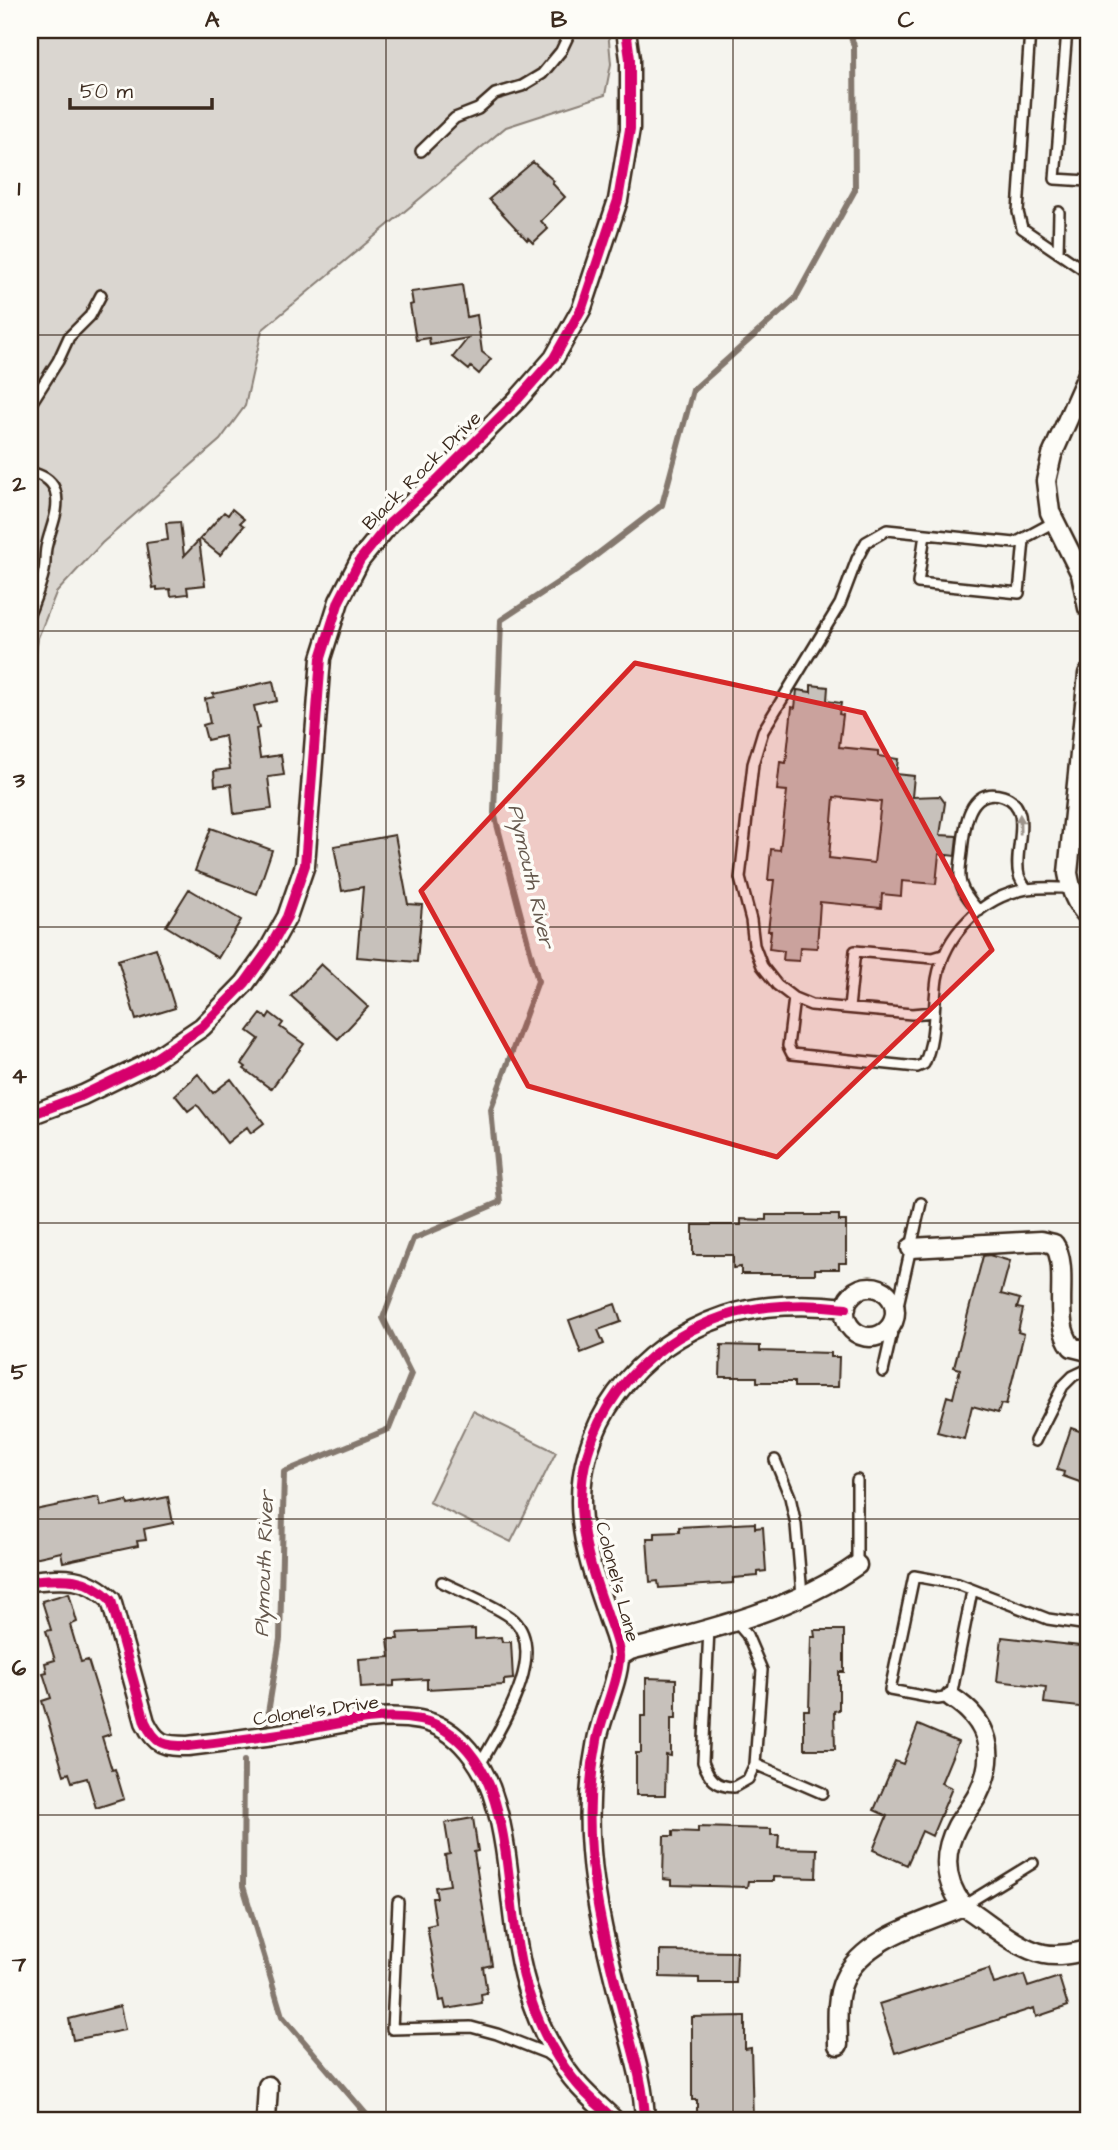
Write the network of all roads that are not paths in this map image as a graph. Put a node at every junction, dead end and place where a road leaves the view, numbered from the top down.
1 (571, 30) edge
2 (626, 30) edge
3 (1030, 30) edge
4 (1067, 30) edge
5 (421, 151) dead end
6 (1088, 181) edge
7 (1059, 212) dead end
8 (1058, 253) junction
9 (1088, 272) edge
10 (101, 295) dead end
11 (1088, 374) edge
12 (30, 405) edge
13 (30, 471) edge
14 (1055, 522) junction
15 (925, 534) junction
16 (1024, 540) junction
17 (1088, 608) edge
18 (30, 612) edge
19 (1088, 674) edge
20 (1070, 888) junction
21 (1027, 889) junction
22 (979, 911) junction
23 (1088, 916) edge
24 (943, 955) junction
25 (794, 998) junction
26 (849, 1008) junction
27 (934, 1012) junction
28 (30, 1115) edge
29 (921, 1203) dead end
30 (911, 1248) junction
31 (846, 1308) junction
32 (895, 1318) junction
33 (1088, 1351) edge
34 (1088, 1369) edge
35 (883, 1372) dead end
36 (1034, 1441) dead end
37 (775, 1460) dead end
38 (857, 1479) dead end
39 (857, 1565) joint
40 (30, 1581) edge
41 (442, 1582) dead end
42 (972, 1591) junction
43 (802, 1595) junction
44 (734, 1620) junction
45 (1088, 1625) edge
46 (709, 1628) junction
47 (620, 1656) junction
48 (951, 1698) junction
49 (755, 1764) junction
50 (480, 1766) junction
51 (822, 1793) dead end
52 (1033, 1863) dead end
53 (398, 1902) dead end
54 (963, 1906) junction
55 (1088, 1950) edge
56 (838, 2045) dead end
57 (566, 2069) junction
58 (268, 2086) dead end
59 (266, 2120) edge
60 (614, 2120) edge
61 (645, 2120) edge

1 - 5 lane
2 - 28 street, Black Rock Drive
3 - 8 lane
4 - 6 lane
7 - 8 lane
8 - 9 lane
10 - 12 lane
11 - 14 street
13 - 18 lane
14 - 16 lane
14 - 17 street
15 - 16 lane
15 - 16 lane
15 - 25 lane
19 - 20 street
20 - 21 lane
20 - 23 street
21 - 22 lane
21 -> 22 lane
22 - 24 lane
24 - 26 lane
24 - 27 lane
25 - 26 lane
25 - 27 lane
26 - 27 lane
29 - 30 lane
30 - 32 lane
30 - 33 street
31 - 32 street
31 - 32 street
31 - 47 street, Colonel's Lane
32 - 35 lane
34 - 36 lane
37 - 43 lane
38 - 39 lane
39 - 43 street, Colonel's Lane
40 - 50 street, Colonel's Drive
41 - 50 lane
42 - 45 lane
42 - 48 lane
42 - 48 lane
43 - 44 street, Colonel's Lane
44 - 46 street, Colonel's Lane
44 - 49 lane
46 - 47 street, Colonel's Lane
46 - 49 lane
47 - 61 street, Colonel's Lane
48 - 54 street
49 - 51 lane
50 - 57 street, Colonel's Drive
52 - 54 lane
53 - 57 lane
54 - 55 street
54 - 56 street
57 - 60 street, Colonel's Drive
58 - 59 street

